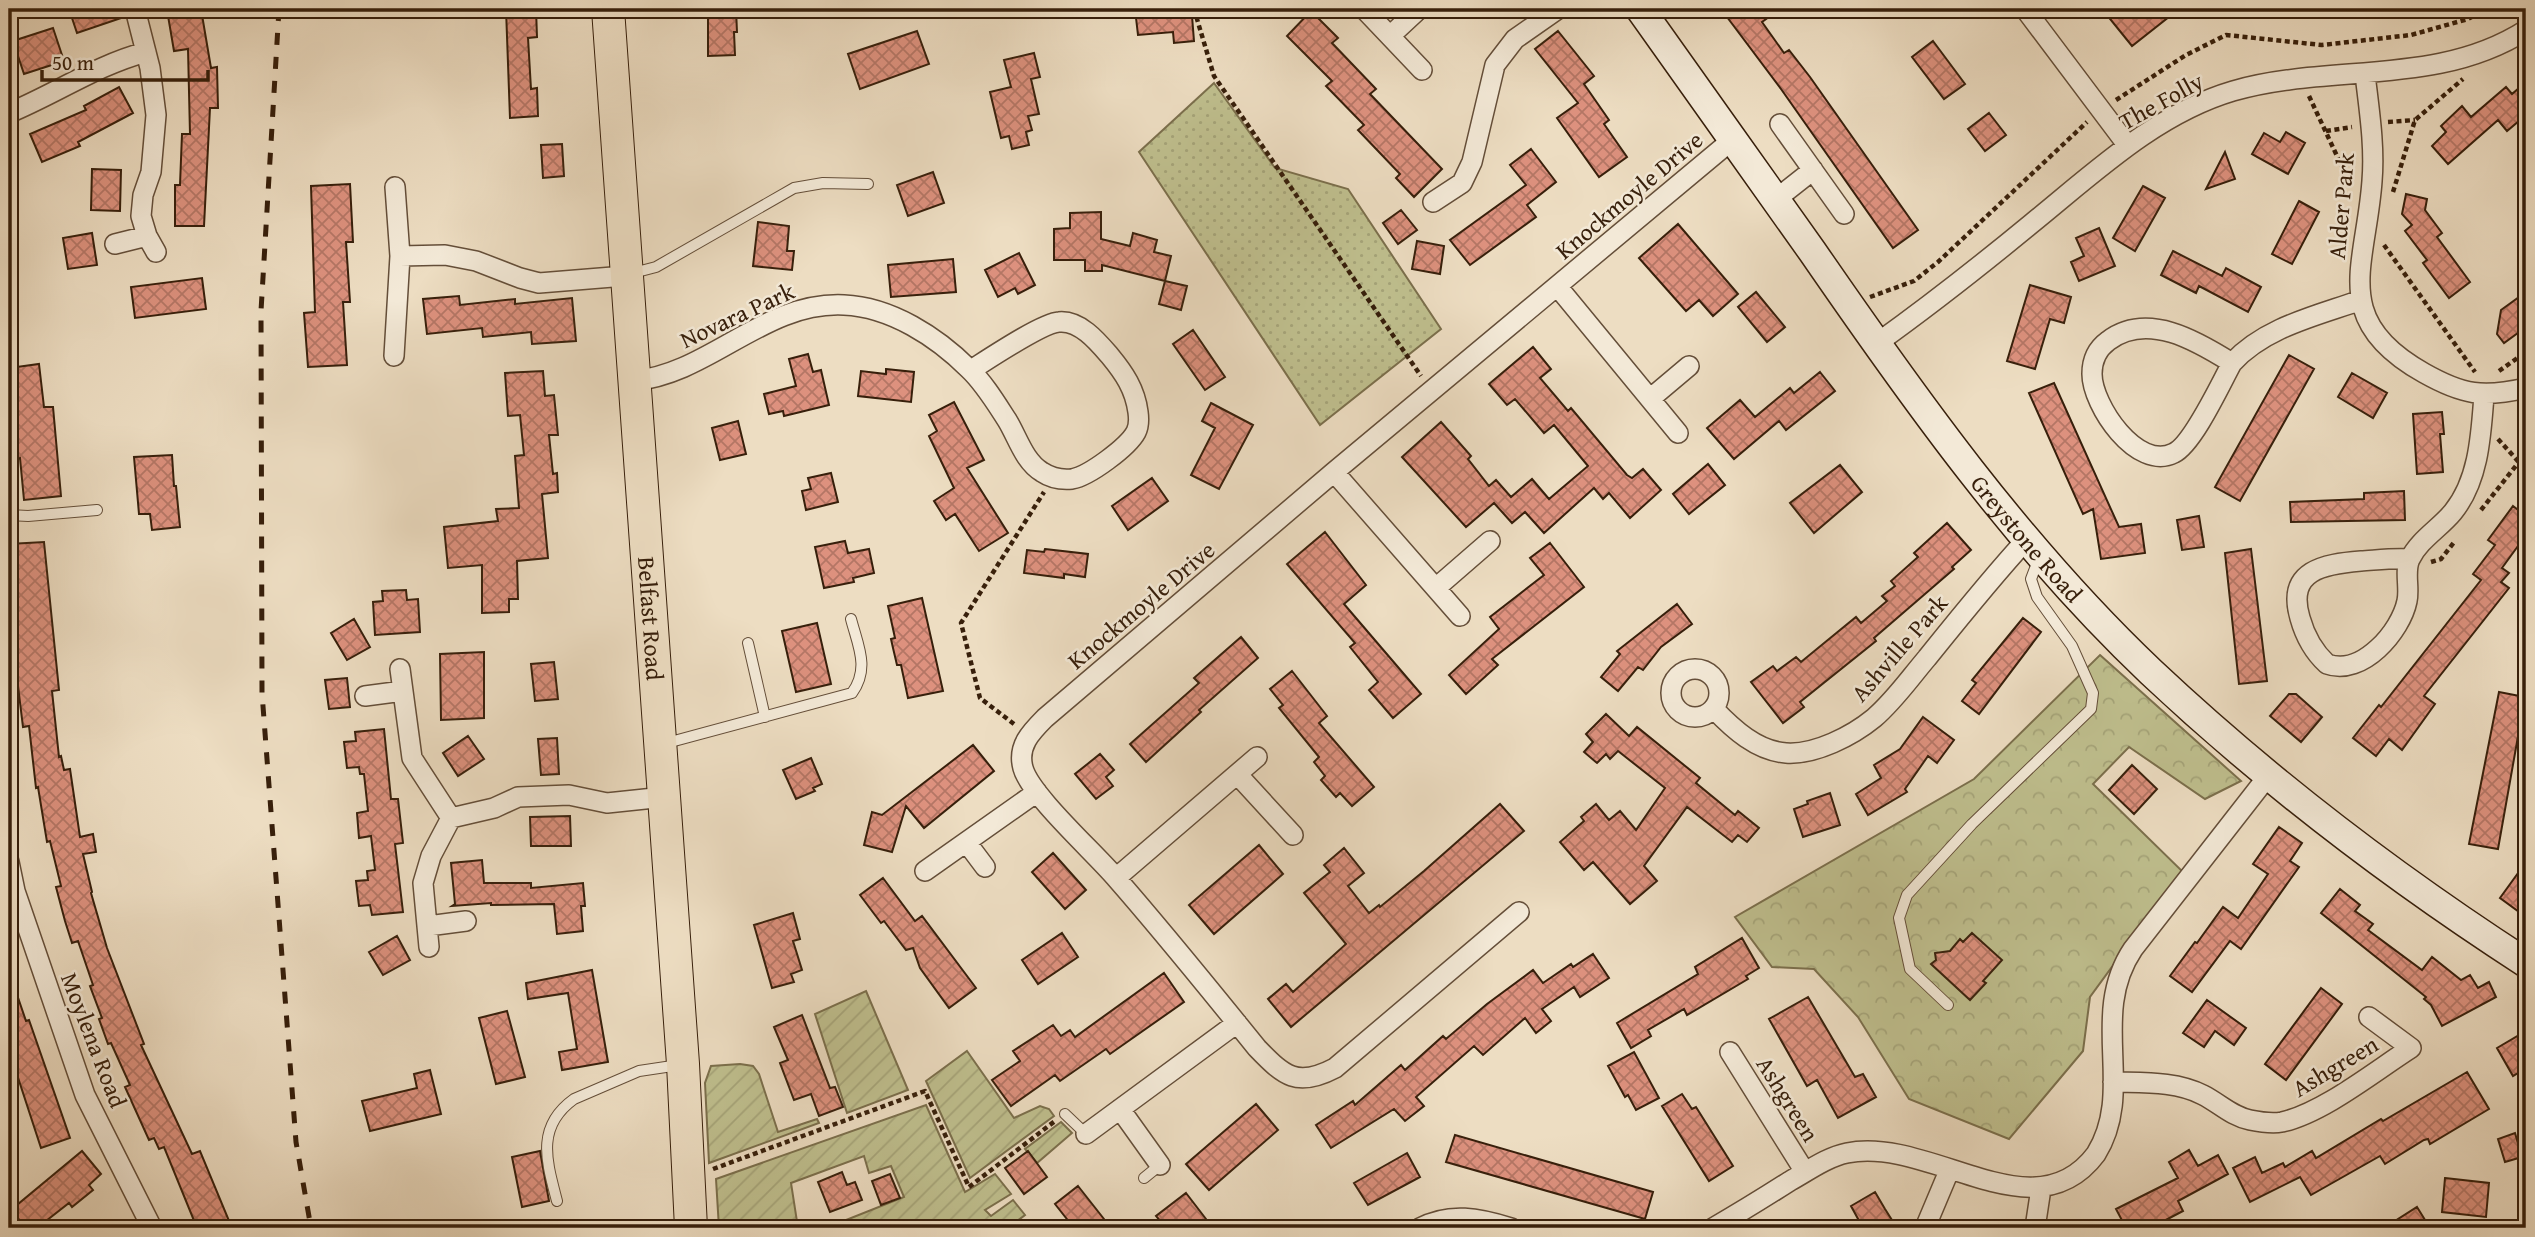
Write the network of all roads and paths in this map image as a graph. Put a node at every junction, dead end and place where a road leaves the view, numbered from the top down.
1 (135, 9) edge
2 (608, 9) edge
3 (1194, 9) edge
4 (1364, 9) edge
5 (1419, 9) edge
6 (1558, 9) edge
7 (1640, 9) edge
8 (2025, 9) edge
9 (2526, 30) edge
10 (1390, 36) junction
11 (2485, 50) junction
12 (146, 52) junction
13 (1422, 70) dead end
14 (2365, 74) junction
15 (2301, 80) junction
16 (9, 113) edge
17 (1780, 124) dead end
18 (1732, 140) junction
19 (2128, 146) junction
20 (1813, 170) junction
21 (868, 184) dead end
22 (395, 187) dead end
23 (2391, 199) dead end
24 (1775, 200) junction
25 (1433, 202) dead end
26 (1844, 214) dead end
27 (2366, 223) junction
28 (115, 244) dead end
29 (400, 256) junction
30 (625, 276) junction
31 (1557, 286) junction
32 (2361, 300) junction
33 (1876, 344) junction
34 (394, 356) dead end
35 (2232, 363) junction
36 (1689, 366) dead end
37 (971, 370) junction
38 (633, 380) junction
39 (2526, 388) edge
40 (1432, 391) junction
41 (2484, 395) junction
42 (1651, 398) junction
43 (2482, 425) junction
44 (1678, 432) dead end
45 (2526, 470) edge
46 (1334, 472) junction
47 (1053, 478) junction
48 (97, 510) dead end
49 (9, 515) edge
50 (1490, 541) dead end
51 (2034, 547) junction
52 (2409, 559) junction
53 (1437, 587) junction
54 (1460, 616) dead end
55 (851, 619) dead end
56 (748, 643) dead end
57 (400, 669) dead end
58 (403, 691) junction
59 (365, 696) dead end
60 (1714, 709) dead end
61 (765, 717) junction
62 (1028, 735) junction
63 (659, 745) junction
64 (1257, 757) dead end
65 (1237, 774) junction
66 (2268, 776) junction
67 (1037, 792) junction
68 (664, 797) junction
69 (451, 818) junction
70 (1293, 835) dead end
71 (967, 843) junction
72 (9, 862) edge
73 (985, 867) dead end
74 (925, 871) dead end
75 (1116, 878) junction
76 (1519, 912) dead end
77 (466, 921) dead end
78 (428, 926) junction
79 (429, 947) dead end
80 (2526, 963) edge
81 (1948, 1005) dead end
82 (2369, 1017) dead end
83 (1237, 1023) junction
84 (1730, 1052) dead end
85 (683, 1064) junction
86 (2113, 1082) junction
87 (1120, 1109) junction
88 (1065, 1114) joint
89 (1086, 1133) joint
90 (1160, 1165) joint
91 (1949, 1171) junction
92 (1805, 1172) junction
93 (689, 1175) junction
94 (1144, 1178) dead end
95 (2040, 1195) junction
96 (558, 1201) dead end
97 (146, 1226) edge
98 (691, 1228) edge
99 (1420, 1228) edge
100 (1511, 1228) edge
101 (1713, 1228) edge
102 (1924, 1228) edge
103 (2035, 1228) edge

1 - 12 street
2 - 30 main road, Belfast Road
3 - 40 path
4 - 10 street
5 - 10 street
6 - 25 street
7 - 18 main road, Greystone Road
8 - 19 street
9 - 11 street, The Folly
10 - 13 street
11 - 14 street, The Folly
11 - 23 path
12 - 16 street
12 - 28 street
14 - 15 street, The Folly
14 - 27 street, Alder Park
15 - 19 street, The Folly
15 - 27 path
17 - 20 street
18 - 24 main road, Greystone Road
18 - 31 street, Knockmoyle Drive
19 - 33 street, The Folly
20 - 24 street
20 - 26 street
21 - 30 lane
22 - 29 street
24 - 33 main road, Greystone Road
27 - 32 street, Alder Park
27 - 41 path
29 - 30 street
29 - 34 street
30 - 38 main road, Belfast Road
31 - 40 street, Knockmoyle Drive
31 - 42 street, Knockmoyle Drive
32 - 35 street
32 - 41 street, Alder Park
33 - 51 main road, Greystone Road
35 - 35 street
36 - 42 street
37 - 38 street, Novara Park
37 - 47 street, Novara Park
37 - 47 street
38 - 63 main road, Belfast Road
39 - 41 street, Alder Park
40 - 46 street, Knockmoyle Drive
41 - 43 street
42 - 44 street, Knockmoyle Drive
43 - 45 path
43 - 52 street
46 - 53 street
46 - 62 street, Knockmoyle Drive
47 - 62 path
48 - 49 lane
50 - 53 street
51 - 60 street, Ashville Park
51 - 66 main road, Greystone Road
51 - 81 lane
52 - 52 street
53 - 54 street
55 - 61 lane
56 - 61 lane
57 - 58 street
58 - 59 street
58 - 69 street
61 - 63 lane
62 - 67 street
63 - 68 main road, Belfast Road
64 - 65 street
65 - 70 street
65 - 75 street
66 - 80 main road, Greystone Road
66 - 86 street, Ashgreen
67 - 71 street
67 - 75 street
68 - 69 street
68 - 85 main road, Belfast Road
69 - 78 street
71 - 73 street
71 - 74 street
72 - 97 street, Moylena Road
75 - 83 street
76 - 83 street
77 - 78 street
78 - 79 street
82 - 86 street, Ashgreen
83 - 87 street
84 - 92 street, Ashgreen
85 - 93 main road, Belfast Road
85 - 96 lane
86 - 95 street, Ashgreen
87 - 89 street
87 - 90 street
88 - 89 lane
88 - 93 path
90 - 94 lane
91 - 92 street, Ashgreen
91 - 95 street, Ashgreen
91 - 102 street
92 - 101 street, Ashgreen
93 - 98 main road, Belfast Road
95 - 103 street
99 - 100 street

